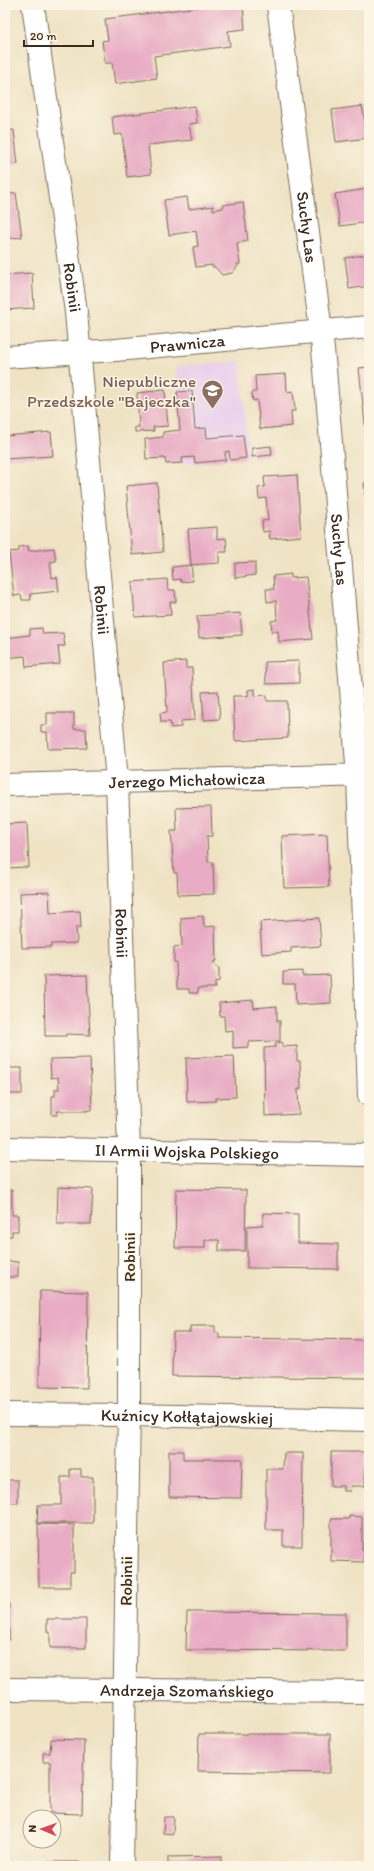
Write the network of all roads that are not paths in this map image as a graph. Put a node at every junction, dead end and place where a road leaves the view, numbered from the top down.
1 (33, 5) edge
2 (278, 5) edge
3 (369, 327) edge
4 (321, 331) junction
5 (79, 352) junction
6 (5, 357) edge
7 (364, 776) edge
8 (117, 781) junction
9 (5, 785) edge
10 (369, 1096) edge
11 (5, 1148) edge
12 (129, 1150) junction
13 (369, 1155) edge
14 (5, 1414) edge
15 (128, 1415) junction
16 (369, 1420) edge
17 (5, 1689) edge
18 (125, 1690) junction
19 (369, 1692) edge
20 (122, 1866) edge

1 - 5 street, Robinii
2 - 4 street, Suchy Las
3 - 4 street, Prawnicza
4 - 5 street, Prawnicza
4 - 7 street, Suchy Las
5 - 6 street, Prawnicza
5 - 8 street, Robinii
7 - 8 street, Jerzego Michałowicza
7 - 10 street, Suchy Las
8 - 9 street, Jerzego Michałowicza
8 - 12 street, Robinii
11 - 12 street, II Armii Wojska Polskiego
12 - 13 street, II Armii Wojska Polskiego
12 - 15 street, Robinii
14 - 15 street, Kuźnicy Kołłątajowskiej
15 - 16 street, Kuźnicy Kołłątajowskiej
15 - 18 street, Robinii
17 - 18 street, Andrzeja Szomańskiego
18 - 19 street, Andrzeja Szomańskiego
18 - 20 street, Robinii

